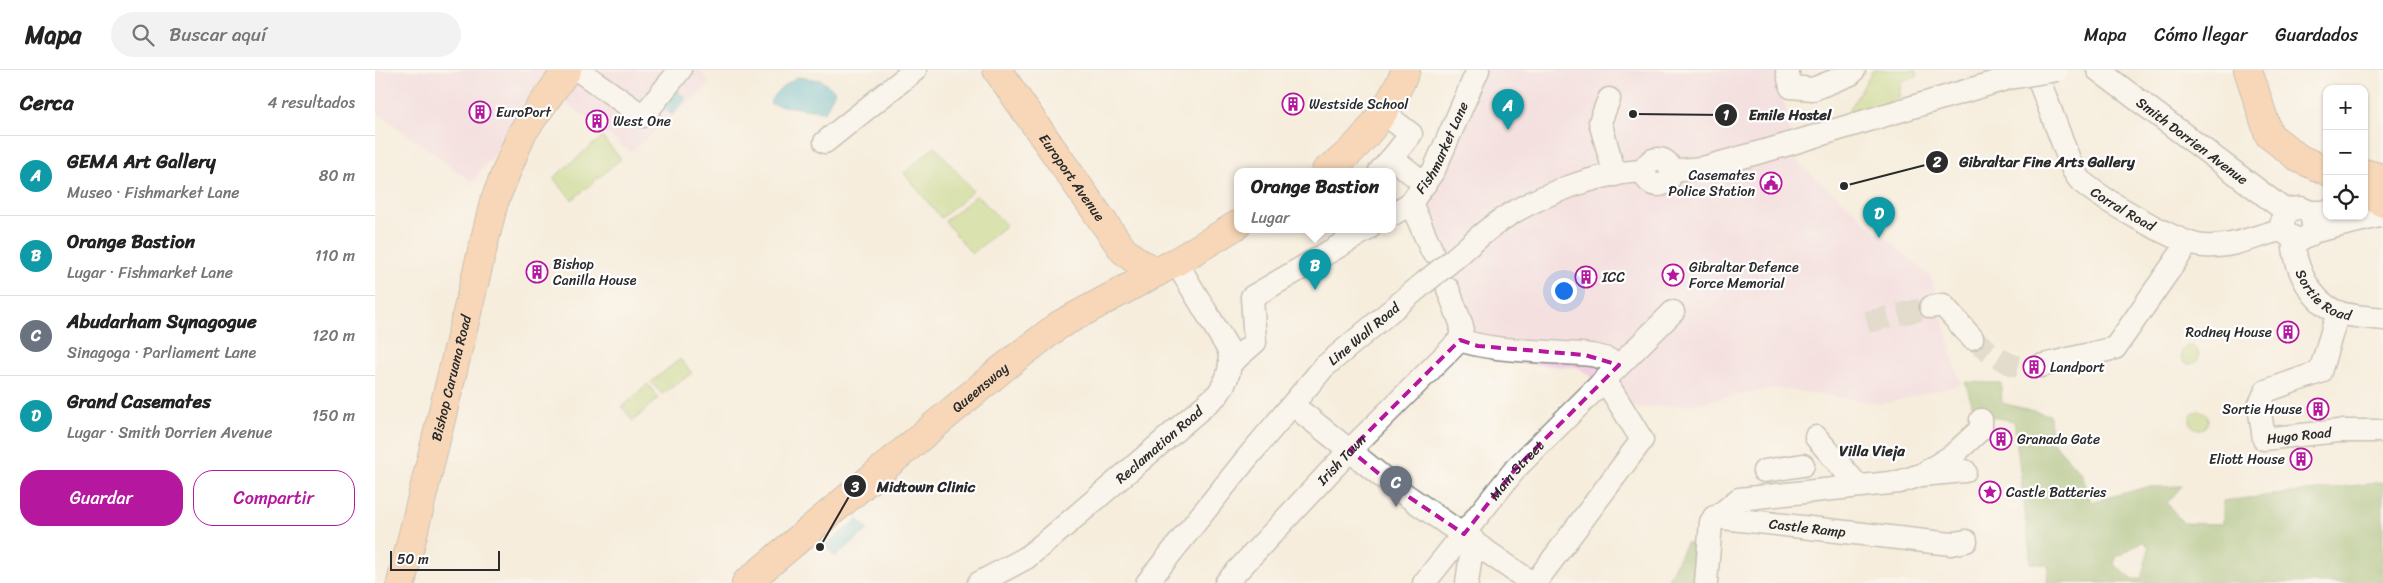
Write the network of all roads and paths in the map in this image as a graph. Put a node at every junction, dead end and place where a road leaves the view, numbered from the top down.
1 (567, 70) edge
2 (578, 70) edge
3 (680, 70) edge
4 (915, 70) edge
5 (997, 70) edge
6 (1406, 70) edge
7 (1477, 70) edge
8 (2035, 70) edge
9 (2057, 70) edge
10 (2100, 70) edge
11 (2248, 70) edge
12 (1609, 98) dead end
13 (2259, 103) junction
14 (1382, 112) junction
15 (825, 142) dead end
16 (1351, 150) junction
17 (2323, 158) edge
18 (1386, 165) edge
19 (1330, 168) edge
20 (1371, 168) edge
21 (2323, 169) edge
22 (1396, 170) edge
23 (1615, 175) junction
24 (2365, 175) edge
25 (1425, 184) junction
26 (2377, 200) edge
27 (1402, 209) edge
28 (2302, 223) edge
29 (1234, 227) edge
30 (1361, 233) edge
31 (2188, 242) junction
32 (1123, 250) junction
33 (1432, 251) dead end
34 (1167, 267) junction
35 (1448, 290) dead end
36 (1103, 300) junction
37 (1931, 308) tunnel mouth
38 (1673, 312) dead end
39 (2338, 312) junction
40 (2383, 319) edge
41 (1972, 338) tunnel mouth
42 (1460, 340) junction
43 (1231, 363) junction
44 (2040, 366) tunnel mouth
45 (1612, 372) junction
46 (1304, 414) dead end
47 (1981, 420) dead end
48 (2383, 432) edge
49 (1816, 437) dead end
50 (1350, 450) junction
51 (1803, 465) dead end
52 (1764, 471) dead end
53 (1965, 471) dead end
54 (1921, 475) junction
55 (1853, 480) dead end
56 (1714, 517) junction
57 (1468, 537) junction
58 (1966, 541) dead end
59 (401, 583) edge
60 (745, 583) edge
61 (979, 583) edge
62 (1147, 583) edge
63 (1227, 583) edge
64 (1424, 583) edge
65 (1467, 583) edge
66 (1534, 583) edge
67 (1706, 583) edge

1 - 59 main road, Bishop Caruana Road
2 - 3 street
4 - 15 street
5 - 32 main road, Europort Avenue
6 - 14 main road
7 - 25 street, Fishmarket Lane
8 - 31 street, Corral Road
9 - 23 street, Line Wall Road, bridge
10 - 28 street, Smith Dorrien Avenue
11 - 13 main road
12 - 23 street
13 - 17 main road
13 - 21 main road
14 - 16 main road
14 - 18 street
16 - 19 main road
16 - 20 street
22 - 25 street
23 - 62 street, Line Wall Road, bridge
24 - 26 main road
25 - 27 street, Fishmarket Lane
26 - 28 street, Corral Road
27 - 33 street
28 - 31 street, Corral Road
28 - 39 street, Sortie Road
29 - 34 main road, Queensway
30 - 43 street
31 - 44 street
32 - 34 main road, Europort Avenue
32 - 36 main road
34 - 36 main road, Queensway
34 - 43 street
35 - 42 street
36 - 60 main road, Queensway
37 - 41 street
38 - 45 street, Main Street
39 - 40 street, Sortie Road
39 - 48 street, Hugo Road
42 - 45 street
42 - 50 street, Irish Town
43 - 61 street, Reclamation Road
45 - 57 street, Main Street
45 - 66 street
46 - 50 street
47 - 54 street
49 - 55 street
50 - 57 street
50 - 63 street, Irish Town
51 - 52 street
53 - 54 street
54 - 56 street
56 - 58 street, Castle Ramp
56 - 67 street
57 - 64 street, Main Street
57 - 65 street
57 - 66 street

